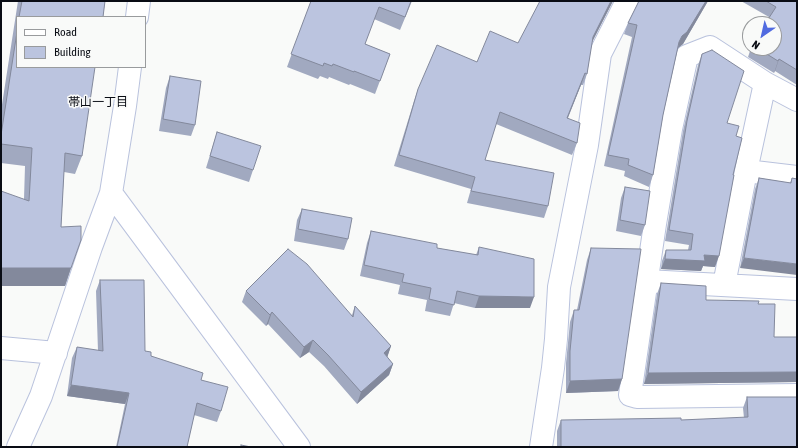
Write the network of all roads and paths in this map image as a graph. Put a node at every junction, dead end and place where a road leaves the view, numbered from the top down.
1 (139, 1) edge
2 (627, 1) edge
3 (137, 16) edge
4 (130, 68) edge
5 (765, 83) junction
6 (797, 100) edge
7 (746, 171) junction
8 (797, 177) edge
9 (111, 193) junction
10 (646, 281) junction
11 (724, 285) junction
12 (797, 289) edge
13 (1, 348) edge
14 (56, 353) junction
15 (797, 395) edge
16 (18, 447) edge
17 (299, 447) edge
18 (541, 447) edge

1 - 3 street
2 - 18 street
4 - 9 street
5 - 6 street
5 - 7 street
5 - 10 street
7 - 8 street
7 - 11 street
9 - 14 street
9 - 17 street
10 - 11 street
10 - 15 street
11 - 12 street
13 - 14 street
14 - 16 street

